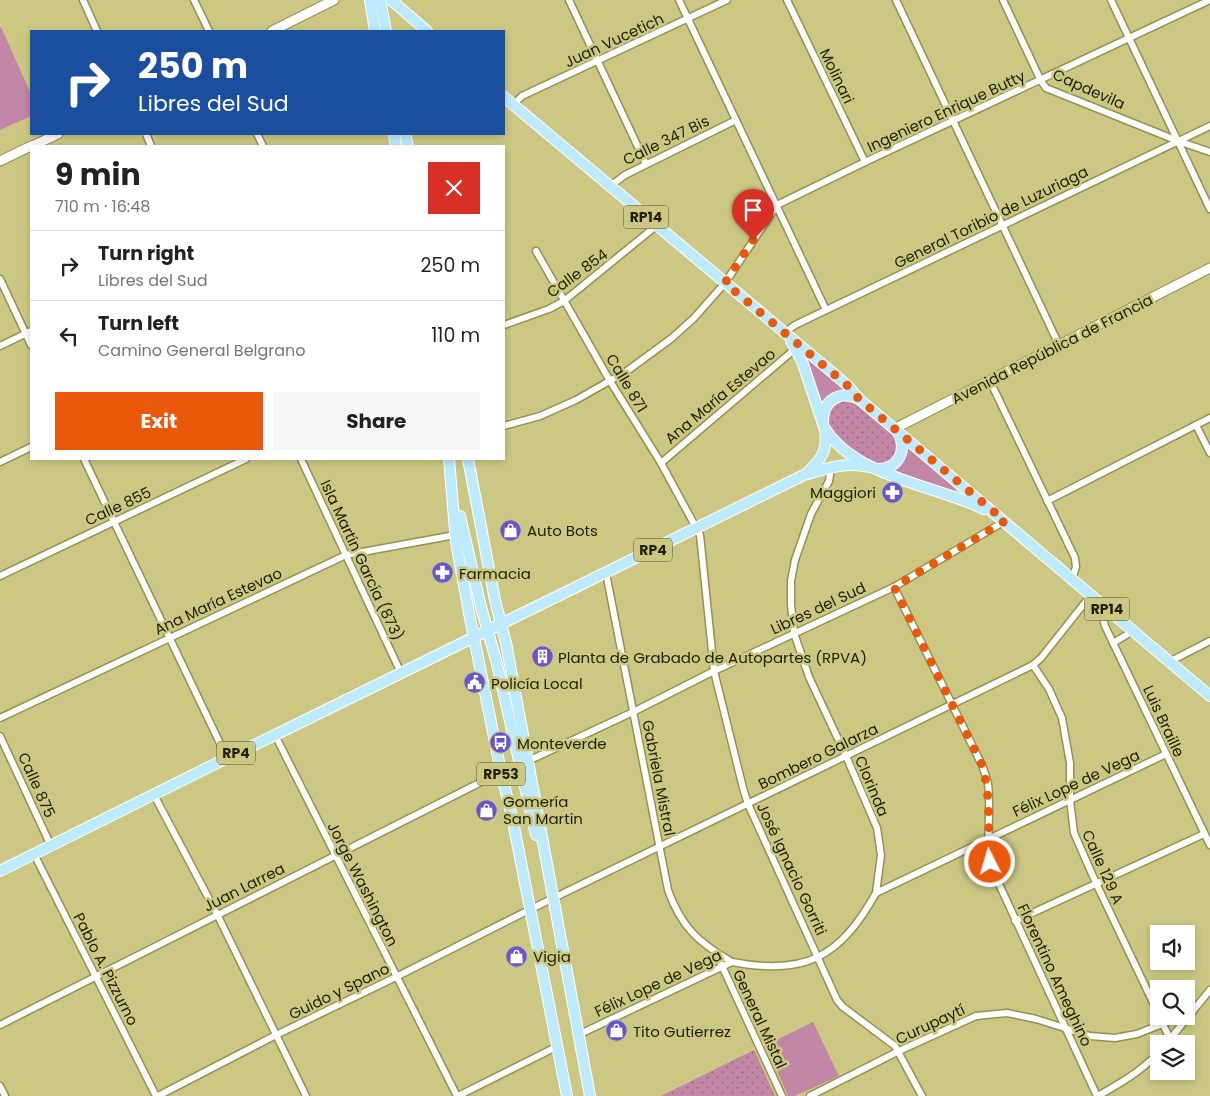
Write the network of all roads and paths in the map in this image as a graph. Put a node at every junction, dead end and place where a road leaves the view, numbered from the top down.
1 (83, 0) edge
2 (194, 0) edge
3 (334, 0) edge
4 (370, 0) edge
5 (380, 0) edge
6 (391, 0) edge
7 (569, 0) edge
8 (679, 0) edge
9 (727, 0) edge
10 (787, 0) edge
11 (896, 0) edge
12 (1003, 0) edge
13 (1111, 0) edge
14 (1210, 0) edge
15 (688, 19) junction
16 (97, 30) edge
17 (209, 30) edge
18 (274, 30) edge
19 (375, 30) edge
20 (386, 30) edge
21 (426, 30) edge
22 (1129, 38) junction
23 (598, 61) junction
24 (1041, 81) junction
25 (505, 98) edge
26 (513, 105) junction
27 (736, 120) junction
28 (953, 122) junction
29 (1210, 126) edge
30 (56, 135) edge
31 (1178, 141) junction
32 (43, 144) edge
33 (30, 146) edge
34 (1210, 152) edge
35 (0, 161) edge
36 (865, 162) junction
37 (646, 164) junction
38 (609, 187) junction
39 (777, 205) junction
40 (1210, 209) edge
41 (1002, 225) junction
42 (656, 226) junction
43 (536, 252) dead end
44 (1210, 268) edge
45 (0, 279) edge
46 (725, 283) junction
47 (564, 301) junction
48 (826, 310) junction
49 (505, 325) edge
50 (29, 333) edge
51 (786, 335) junction
52 (1059, 345) junction
53 (0, 346) edge
54 (795, 349) junction
55 (610, 381) junction
56 (990, 381) junction
57 (859, 399) junction
58 (1210, 418) edge
59 (824, 425) junction
60 (1196, 425) junction
61 (505, 426) edge
62 (896, 431) junction
63 (30, 447) edge
64 (1210, 453) edge
65 (84, 460) edge
66 (244, 460) edge
67 (301, 460) edge
68 (450, 460) edge
69 (450, 460) edge
70 (468, 460) edge
71 (0, 462) edge
72 (661, 463) junction
73 (831, 468) junction
74 (872, 468) junction
75 (804, 475) junction
76 (1047, 501) junction
77 (1005, 521) junction
78 (114, 522) junction
79 (697, 528) junction
80 (456, 535) junction
81 (346, 555) junction
82 (606, 573) junction
83 (0, 576) edge
84 (1072, 580) junction
85 (894, 587) junction
86 (1090, 595) junction
87 (1103, 605) junction
88 (502, 624) junction
89 (487, 630) junction
90 (1133, 631) junction
91 (794, 633) junction
92 (474, 637) junction
93 (170, 638) junction
94 (1210, 641) edge
95 (1113, 643) junction
96 (1169, 662) junction
97 (1033, 665) junction
98 (714, 671) junction
99 (401, 672) junction
100 (1210, 696) edge
101 (953, 704) junction
102 (633, 712) junction
103 (0, 718) edge
104 (275, 735) junction
105 (0, 736) edge
106 (1166, 754) junction
107 (846, 756) junction
108 (226, 758) junction
109 (528, 761) junction
110 (501, 772) junction
111 (154, 795) junction
112 (1070, 800) junction
113 (748, 804) junction
114 (1204, 834) junction
115 (988, 839) junction
116 (1210, 845) edge
117 (51, 846) junction
118 (659, 848) junction
119 (34, 854) junction
120 (335, 855) junction
121 (0, 871) edge
122 (550, 882) junction
123 (1096, 883) junction
124 (876, 893) junction
125 (552, 899) junction
126 (531, 909) junction
127 (217, 914) junction
128 (1016, 921) junction
129 (716, 953) junction
130 (819, 958) junction
131 (732, 962) junction
132 (722, 967) junction
133 (96, 976) junction
134 (396, 977) junction
135 (1210, 990) edge
136 (1150, 997) edge
137 (1195, 1008) edge
138 (0, 1025) edge
139 (1160, 1025) edge
140 (1181, 1025) edge
141 (1065, 1029) junction
142 (276, 1035) junction
143 (578, 1035) junction
144 (1173, 1035) edge
145 (558, 1046) junction
146 (899, 1052) junction
147 (1150, 1060) edge
148 (0, 1086) edge
149 (5, 1096) edge
150 (157, 1096) edge
151 (306, 1096) edge
152 (458, 1096) edge
153 (567, 1096) edge
154 (590, 1096) edge
155 (782, 1096) edge
156 (810, 1096) edge
157 (922, 1096) edge
158 (1098, 1096) edge

1 - 16 street
2 - 17 street
3 - 18 main road
4 - 19 main road
5 - 20 main road
6 - 21 main road
7 - 23 street
8 - 15 street
9 - 15 street, Juan Vucetich
10 - 36 street, Molinari
11 - 28 street
12 - 24 street, Capdevila
13 - 22 street
14 - 22 street, Ingeniero Enrique Butty
15 - 23 street, Juan Vucetich
15 - 27 street
22 - 24 street, Ingeniero Enrique Butty
22 - 31 street
23 - 26 street, Juan Vucetich
23 - 37 street
24 - 28 street, Ingeniero Enrique Butty
24 - 31 street, Capdevila
25 - 26 main road, RP14
26 - 38 main road, RP14
27 - 37 street, Calle 347 Bis
27 - 39 street
28 - 36 street, Ingeniero Enrique Butty
28 - 41 street
29 - 31 street, General Toribio de Luzuriaga
30 - 32 main road
31 - 34 street, Capdevila
31 - 40 street
31 - 41 street, General Toribio de Luzuriaga
33 - 35 main road
36 - 39 street, Ingeniero Enrique Butty
37 - 38 street, Calle 347 Bis
38 - 42 main road, RP14
39 - 46 street
39 - 48 street
41 - 48 street, General Toribio de Luzuriaga
41 - 52 street
42 - 46 main road, RP14
42 - 47 street, Calle 854
43 - 47 street, Calle 871
44 - 52 main road, Avenida República de Francia
45 - 50 street
46 - 51 main road, RP14
46 - 55 street
47 - 49 street, Calle 854
47 - 55 street, Calle 871
48 - 51 street, General Toribio de Luzuriaga
50 - 53 street
51 - 54 main road, RP14
51 - 57 main road, RP14
52 - 56 main road, Avenida República de Francia
54 - 59 main road, RP14
54 - 72 street, Ana María Estevao
55 - 61 street
55 - 72 street, Calle 871
56 - 62 main road, Avenida República de Francia
56 - 76 street
57 - 59 main road, RP4
57 - 62 main road
58 - 60 street
59 - 74 main road
59 - 75 main road, RP4
60 - 64 street
60 - 76 street
62 - 74 main road, RP4
62 - 77 main road, RP14
63 - 71 street
65 - 78 street
66 - 78 street, Calle 855
67 - 81 street, Isla Martín García (873)
68 - 80 main road, RP53
69 - 89 main road, RP53
70 - 88 main road, RP53
72 - 79 street, Calle 871
73 - 74 main road, RP4
73 - 75 main road, RP4
73 - 91 street, Clorinda
74 - 77 main road, RP14
75 - 79 main road, RP4
76 - 84 street
77 - 84 main road, RP14
77 - 85 street, Libres del Sud
78 - 83 street, Calle 855
78 - 93 street
79 - 82 main road, RP4
79 - 98 street, José Ignacio Gorriti
80 - 81 street, Ana María Estevao
80 - 92 main road, RP53
81 - 93 street, Ana María Estevao
81 - 99 street, Isla Martín García (873)
82 - 88 main road, RP4
82 - 102 street, Gabriela Mistral
84 - 86 main road, RP14
85 - 91 street, Libres del Sud
85 - 101 street, Florentino Ameghino
86 - 87 main road, RP14
86 - 97 street, Bombero Galarza
87 - 90 main road, RP14
87 - 95 street, Luis Braille
88 - 89 main road, RP4
88 - 109 main road, RP53
89 - 92 main road, RP4
89 - 122 main road, RP53
90 - 95 street
90 - 96 main road, RP14
91 - 98 street, Libres del Sud
91 - 107 street, Clorinda
92 - 99 main road, RP4
92 - 110 main road, RP53
93 - 103 street, Ana María Estevao
93 - 108 street
94 - 96 street
95 - 106 street, Luis Braille
96 - 100 main road, RP14
97 - 101 street, Bombero Galarza
97 - 112 street, Calle 129 A
98 - 102 street, Libres del Sud
98 - 113 street, José Ignacio Gorriti
99 - 104 main road, RP4
101 - 107 street, Bombero Galarza
101 - 115 street, Florentino Ameghino
102 - 109 street, Libres del Sud
102 - 118 street, Gabriela Mistral
104 - 108 main road, RP4
104 - 120 street, Jorge Washington
105 - 117 street, Calle 875
106 - 112 street, Félix Lope de Vega
106 - 114 street, Luis Braille
107 - 113 street, Bombero Galarza
107 - 124 street, Clorinda
108 - 111 main road, RP4
109 - 122 main road, RP53
110 - 120 street, Juan Larrea
110 - 126 main road, RP53
111 - 117 main road, RP4
111 - 127 street
112 - 115 street, Félix Lope de Vega
112 - 123 street, Calle 129 A
113 - 118 street, Bombero Galarza
113 - 130 street, José Ignacio Gorriti
114 - 116 street, Luis Braille
114 - 123 street
115 - 124 street, Félix Lope de Vega
115 - 128 street, Florentino Ameghino
117 - 119 main road, RP4
118 - 125 street, Bombero Galarza
118 - 129 street, Gabriela Mistral
119 - 121 main road, RP4
119 - 133 street, Pablo A. Pizzurno
120 - 127 street, Juan Larrea
120 - 134 street, Jorge Washington
122 - 125 main road, RP53
123 - 128 street
123 - 136 street, Calle 129 A
124 - 130 street, Félix Lope de Vega
125 - 126 street, Bombero Galarza
125 - 143 main road, RP53
126 - 134 street, Guido y Spano
126 - 145 main road, RP53
127 - 133 street, Juan Larrea
127 - 142 street
128 - 141 street, Florentino Ameghino
129 - 131 street, Gabriela Mistral
129 - 132 street, General Mistal
130 - 131 street, Félix Lope de Vega
130 - 146 street, José Ignacio Gorriti
131 - 132 street, Félix Lope de Vega
132 - 143 street, Félix Lope de Vega
132 - 155 street, General Mistal
133 - 138 street, Juan Larrea
133 - 150 street, Pablo A. Pizzurno
134 - 142 street, Guido y Spano
134 - 152 street, Jorge Washington
135 - 137 street
139 - 141 street, Curupaytí
140 - 144 street
141 - 146 street, Curupaytí
141 - 158 street, Florentino Ameghino
142 - 150 street, Guido y Spano
142 - 151 street
143 - 154 main road, RP53
145 - 152 street
145 - 153 main road, RP53
146 - 156 street, Curupaytí
146 - 157 street, José Ignacio Gorriti
147 - 158 street
148 - 149 street

